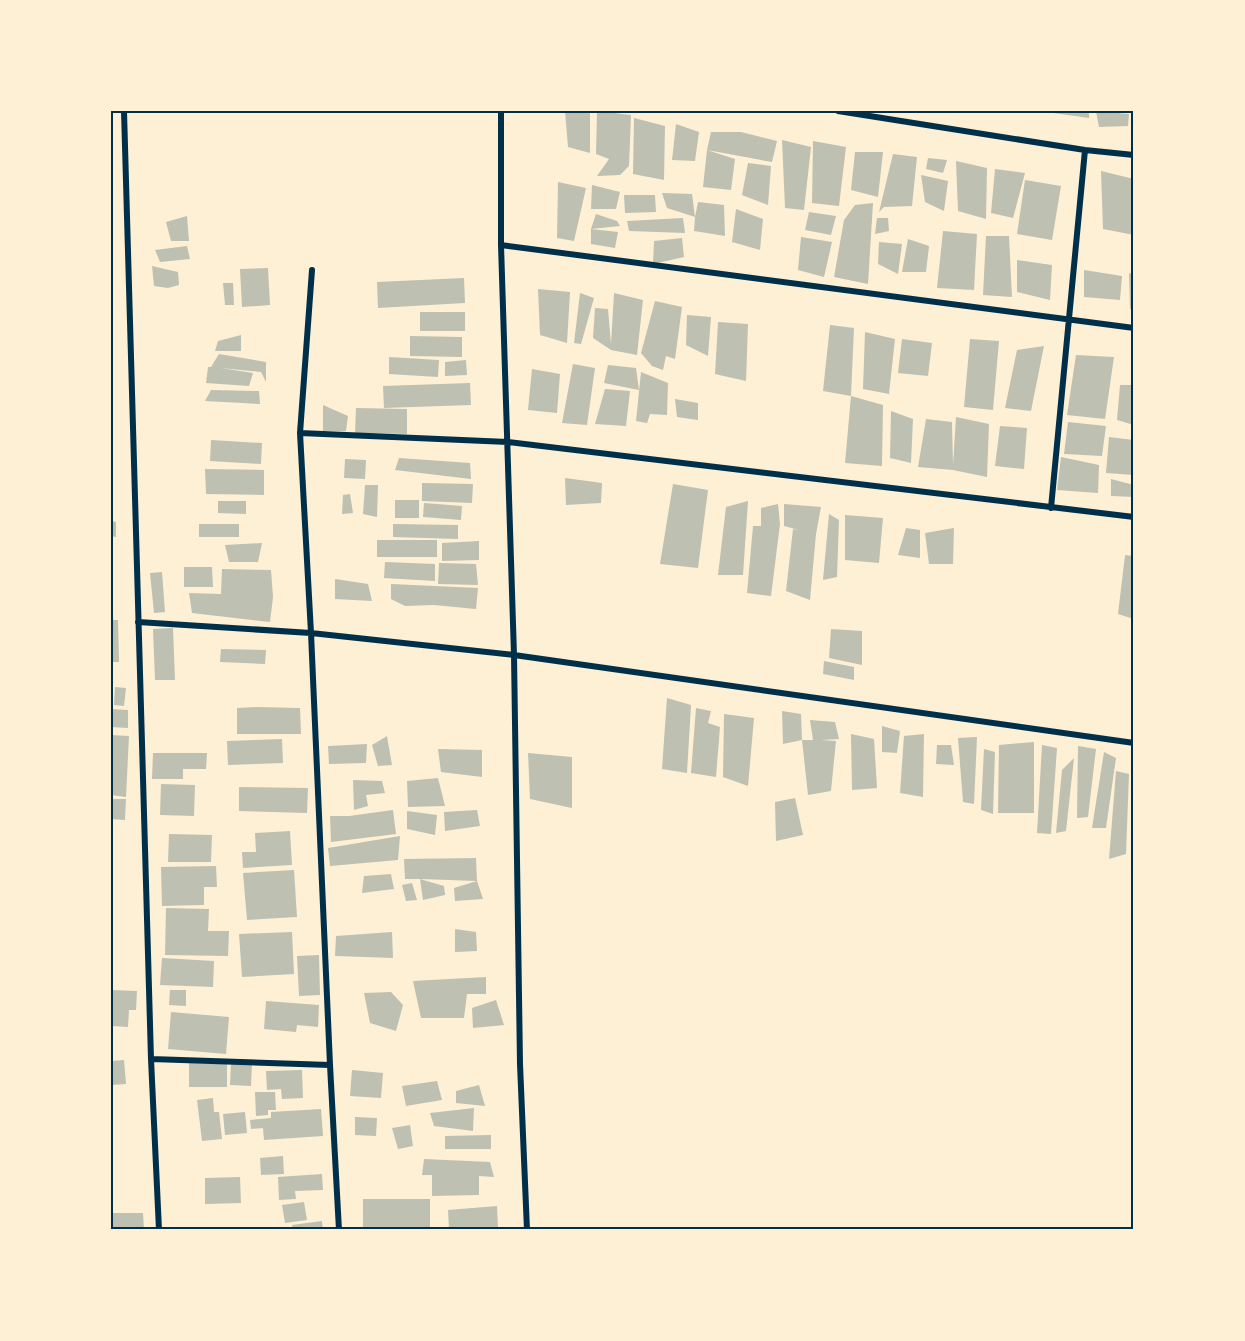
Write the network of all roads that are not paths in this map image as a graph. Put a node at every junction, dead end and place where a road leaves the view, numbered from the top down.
1 (124, 111) edge
2 (501, 111) edge
3 (838, 111) edge
4 (1085, 150) junction
5 (1134, 155) edge
6 (501, 245) junction
7 (312, 270) dead end
8 (1070, 320) junction
9 (1134, 328) edge
10 (300, 433) junction
11 (508, 442) junction
12 (1051, 508) junction
13 (1134, 517) edge
14 (138, 622) junction
15 (311, 633) junction
16 (514, 655) junction
17 (1134, 742) edge
18 (151, 1059) junction
19 (330, 1065) junction
20 (159, 1230) edge
21 (339, 1230) edge
22 (527, 1230) edge

1 - 14 street
2 - 6 street
3 - 4 street
4 - 5 street
4 - 8 street
6 - 8 street
6 - 11 street
7 - 10 street
8 - 9 street
8 - 12 street
10 - 11 street
10 - 15 street
11 - 12 street
11 - 16 street
12 - 13 street
14 - 15 street
14 - 18 street
15 - 16 street
15 - 19 street
16 - 17 street
16 - 22 street
18 - 19 street
18 - 20 street
19 - 21 street

